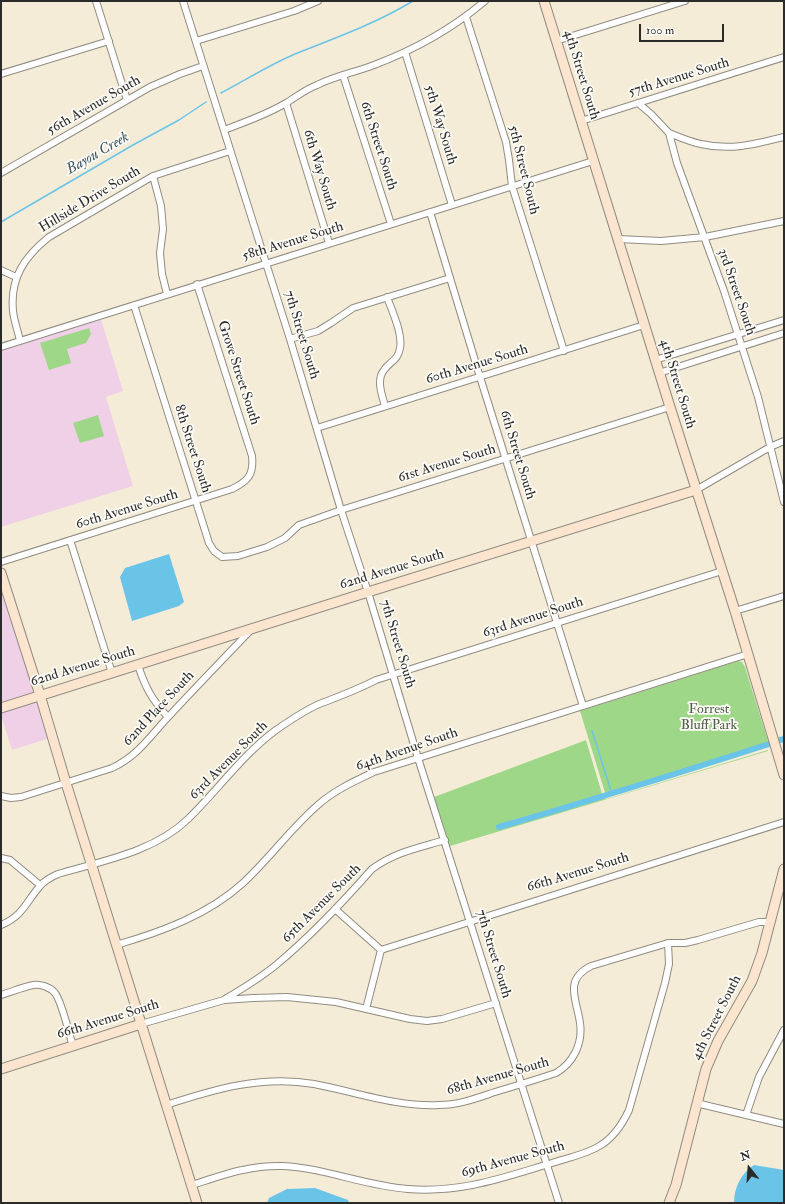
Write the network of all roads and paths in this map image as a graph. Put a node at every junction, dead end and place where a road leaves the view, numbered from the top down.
1 (96, 1) edge
2 (183, 1) edge
3 (317, 1) edge
4 (485, 1) edge
5 (544, 1) edge
6 (685, 1) edge
7 (466, 17) junction
8 (109, 41) junction
9 (196, 41) junction
10 (556, 41) junction
11 (405, 52) junction
12 (784, 57) edge
13 (203, 66) junction
14 (1, 74) edge
15 (343, 75) junction
16 (127, 100) junction
17 (286, 103) junction
18 (638, 103) junction
19 (581, 121) junction
20 (224, 130) junction
21 (669, 134) junction
22 (784, 137) edge
23 (230, 151) junction
24 (593, 161) junction
25 (1, 173) edge
26 (153, 176) junction
27 (512, 186) junction
28 (452, 205) junction
29 (430, 212) junction
30 (784, 221) edge
31 (391, 224) junction
32 (705, 237) junction
33 (618, 238) junction
34 (329, 244) junction
35 (266, 263) junction
36 (1, 270) edge
37 (16, 277) junction
38 (450, 278) junction
39 (197, 284) junction
40 (167, 294) junction
41 (387, 297) junction
42 (134, 305) junction
43 (784, 320) edge
44 (644, 325) junction
45 (784, 333) edge
46 (738, 335) junction
47 (290, 339) junction
48 (20, 341) junction
49 (742, 346) junction
50 (1, 347) edge
51 (564, 351) junction
52 (655, 360) junction
53 (659, 373) junction
54 (480, 377) junction
55 (385, 406) junction
56 (670, 407) junction
57 (317, 428) junction
58 (784, 441) edge
59 (770, 447) junction
60 (506, 459) junction
61 (252, 470) joint
62 (696, 490) junction
63 (196, 501) junction
64 (784, 502) edge
65 (341, 510) junction
66 (70, 540) junction
67 (531, 541) junction
68 (261, 549) joint
69 (1, 562) edge
70 (722, 571) junction
71 (1, 573) edge
72 (368, 592) junction
73 (784, 596) edge
74 (735, 611) junction
75 (557, 623) junction
76 (251, 629) junction
77 (748, 654) junction
78 (138, 665) junction
79 (112, 673) junction
80 (393, 675) junction
81 (40, 695) junction
82 (583, 706) junction
83 (1, 708) edge
84 (168, 717) junction
85 (418, 758) junction
86 (784, 775) edge
87 (66, 783) junction
88 (1, 796) edge
89 (784, 822) edge
90 (445, 840) junction
91 (1, 858) edge
92 (91, 864) junction
93 (784, 869) edge
94 (40, 885) junction
95 (335, 909) junction
96 (470, 921) junction
97 (770, 922) junction
98 (1, 925) edge
99 (668, 943) junction
100 (116, 945) junction
101 (380, 950) junction
102 (1, 995) edge
103 (224, 1000) junction
104 (496, 1003) junction
105 (366, 1009) junction
106 (141, 1024) junction
107 (784, 1030) edge
108 (73, 1046) junction
109 (1, 1069) edge
110 (521, 1084) junction
111 (696, 1103) junction
112 (166, 1105) junction
113 (746, 1115) junction
114 (784, 1124) edge
115 (547, 1164) junction
116 (192, 1185) junction
117 (197, 1203) edge
118 (559, 1203) edge
119 (670, 1203) edge

1 - 8 street
2 - 9 street, 7th Street South
3 - 9 street
4 - 7 street
5 - 10 street, 4th Street South
6 - 10 street
7 - 11 street
7 - 27 street, 5th Street South
8 - 14 street
8 - 16 street
9 - 13 street, 7th Street South
10 - 19 street, 4th Street South
11 - 15 street
11 - 28 street, 5th Way South
12 - 18 street, 57th Avenue South
13 - 16 street, 56th Avenue South
13 - 20 street, 7th Street South
15 - 17 street
15 - 31 street, 6th Street South
16 - 25 street, 56th Avenue South
17 - 20 street
17 - 34 street, 6th Way South
18 - 19 street, 57th Avenue South
18 - 21 street, 3rd Street South
19 - 24 street, 4th Street South
20 - 23 street, 7th Street South
21 - 22 street
21 - 32 street, 3rd Street South
23 - 26 street, Hillside Drive South
23 - 35 street, 7th Street South
24 - 27 street, 58th Avenue South
24 - 33 street, 4th Street South
26 - 37 street, Hillside Drive South
26 - 40 street
27 - 28 street, 58th Avenue South
27 - 51 street, 5th Street South
28 - 29 street, 58th Avenue South
29 - 31 street, 58th Avenue South
29 - 38 street, 6th Street South
30 - 32 street
31 - 34 street, 58th Avenue South
32 - 33 street
32 - 46 street, 3rd Street South
33 - 44 street, 4th Street South
34 - 35 street, 58th Avenue South
35 - 39 street, 58th Avenue South
35 - 47 street, 7th Street South
36 - 37 street
37 - 48 street, Hillside Drive South
38 - 41 street
38 - 54 street, 6th Street South
39 - 40 street, 58th Avenue South
39 - 61 street, Grove Street South
40 - 42 street, 58th Avenue South
41 - 47 street
41 - 55 street
42 - 48 street, 58th Avenue South
42 - 63 street, 8th Street South
43 - 46 street
44 - 51 street, 60th Avenue South
44 - 52 street, 4th Street South
45 - 49 street
46 - 49 street, 3rd Street South
46 - 52 street
47 - 57 street, 7th Street South
48 - 50 street, 58th Avenue South
49 - 53 street
49 - 59 street, 3rd Street South
51 - 54 street, 60th Avenue South
52 - 53 street, 4th Street South
53 - 56 street, 4th Street South
54 - 55 street, 60th Avenue South
54 - 60 street, 6th Street South
55 - 57 street, 60th Avenue South
56 - 60 street, 61st Avenue South
56 - 62 street, 4th Street South
57 - 65 street, 7th Street South
58 - 59 street, 62nd Avenue South
59 - 62 street, 62nd Avenue South
59 - 64 street, 3rd Street South
60 - 65 street, 61st Avenue South
60 - 67 street, 6th Street South
61 - 63 street, 60th Avenue South
62 - 67 street, 62nd Avenue South
62 - 70 street, 4th Street South
63 - 66 street, 60th Avenue South
63 - 68 street, 8th Street South
65 - 68 street, 61st Avenue South
65 - 72 street, 7th Street South
66 - 69 street, 60th Avenue South
66 - 79 street
67 - 72 street, 62nd Avenue South
67 - 75 street, 6th Street South
70 - 74 street, 4th Street South
70 - 75 street, 63rd Avenue South
71 - 81 street
72 - 76 street, 62nd Avenue South
72 - 80 street, 7th Street South
73 - 74 street
74 - 77 street, 4th Street South
75 - 80 street, 63rd Avenue South
75 - 82 street, 6th Street South
76 - 78 street, 62nd Avenue South
76 - 84 street, 62nd Place South
77 - 82 street, 64th Avenue South
77 - 86 street, 4th Street South
78 - 79 street, 62nd Avenue South
78 - 84 street
79 - 81 street, 62nd Avenue South
80 - 85 street, 7th Street South
80 - 92 street, 63rd Avenue South
81 - 83 street, 62nd Avenue South
81 - 87 street
82 - 85 street, 64th Avenue South
84 - 87 street, 62nd Place South
85 - 90 street, 7th Street South
85 - 100 street, 64th Avenue South
87 - 88 street, 62nd Place South
87 - 92 street
89 - 96 street, 66th Avenue South
90 - 95 street, 65th Avenue South
90 - 96 street, 7th Street South
91 - 94 street
92 - 94 street, 63rd Avenue South
92 - 100 street
93 - 97 street, 4th Street South
94 - 98 street, 63rd Avenue South
95 - 101 street
95 - 103 street, 65th Avenue South
96 - 101 street, 66th Avenue South
96 - 104 street, 7th Street South
97 - 99 street, 68th Avenue South
97 - 111 street, 4th Street South
99 - 110 street, 68th Avenue South
99 - 115 street, 69th Avenue South
100 - 106 street
101 - 105 street
102 - 108 street
103 - 105 street
103 - 106 street, 66th Avenue South
104 - 105 street
104 - 110 street, 7th Street South
106 - 108 street, 66th Avenue South
106 - 112 street
107 - 113 street
108 - 109 street, 66th Avenue South
110 - 112 street, 68th Avenue South
110 - 115 street, 7th Street South
111 - 113 street
111 - 119 street, 4th Street South
112 - 116 street
113 - 114 street
115 - 116 street, 69th Avenue South
115 - 118 street, 7th Street South
116 - 117 street

